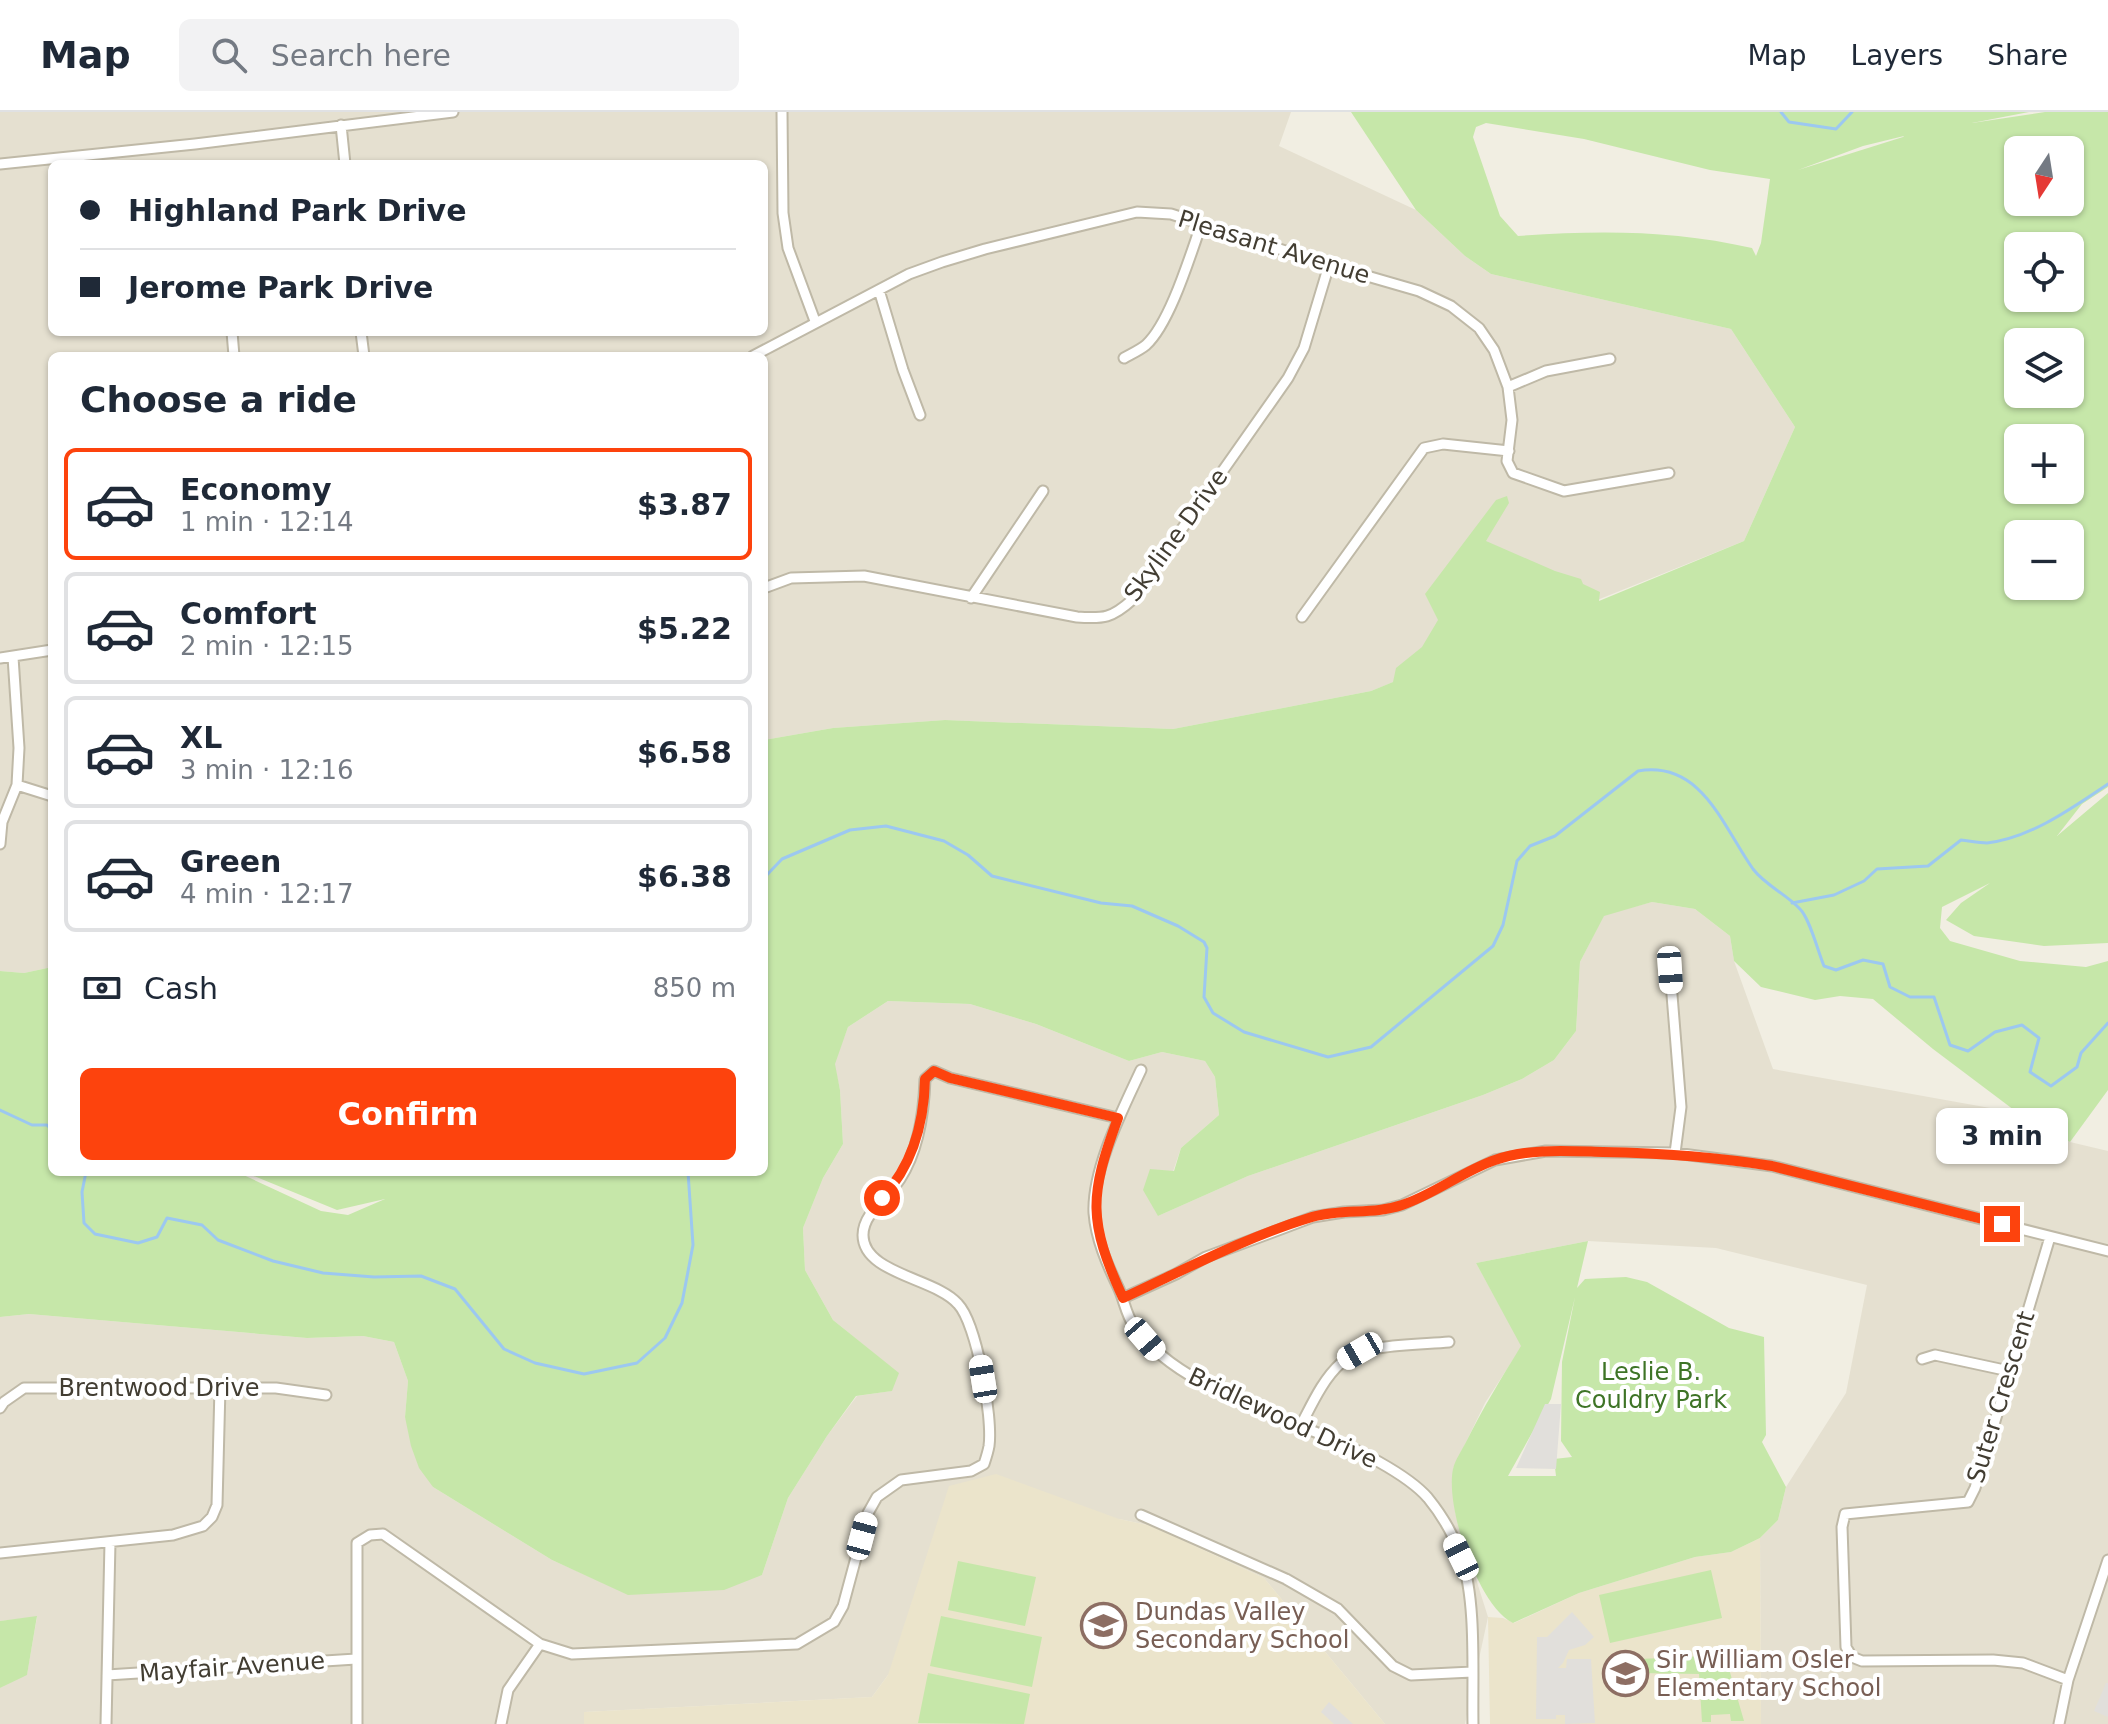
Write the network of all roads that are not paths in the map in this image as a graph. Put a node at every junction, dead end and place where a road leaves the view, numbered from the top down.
1 (453, 112) edge
2 (782, 112) edge
3 (341, 125) junction
4 (345, 160) edge
5 (0, 164) edge
6 (1201, 225) junction
7 (1329, 265) junction
8 (879, 290) junction
9 (815, 321) junction
10 (760, 352) edge
11 (1124, 358) dead end
12 (1610, 359) dead end
13 (1508, 387) junction
14 (920, 415) dead end
15 (1508, 456) junction
16 (1669, 473) dead end
17 (1043, 491) dead end
18 (768, 587) edge
19 (971, 598) junction
20 (1302, 617) dead end
21 (48, 651) edge
22 (13, 657) junction
23 (0, 658) edge
24 (17, 785) junction
25 (48, 795) edge
26 (0, 844) edge
27 (1670, 970) dead end
28 (1141, 1070) dead end
29 (1118, 1118) junction
30 (1675, 1153) junction
31 (2050, 1237) junction
32 (2108, 1251) edge
33 (1123, 1298) junction
34 (1449, 1342) dead end
35 (1922, 1359) dead end
36 (2009, 1371) junction
37 (220, 1387) junction
38 (326, 1395) dead end
39 (0, 1408) edge
40 (1301, 1425) junction
41 (1141, 1515) dead end
42 (110, 1542) junction
43 (0, 1553) edge
44 (2108, 1560) edge
45 (540, 1644) junction
46 (356, 1659) junction
47 (1472, 1672) junction
48 (107, 1675) junction
49 (2068, 1680) junction
50 (106, 1724) edge
51 (357, 1724) edge
52 (501, 1724) edge
53 (1473, 1724) edge
54 (2059, 1724) edge

1 - 3 street
2 - 9 street
3 - 4 street
3 - 5 street
6 - 7 street, Pleasant Avenue
6 - 8 street, Pleasant Avenue
6 - 11 street
7 - 13 street, Pleasant Avenue
7 - 19 street, Skyline Drive
8 - 9 street, Pleasant Avenue
8 - 14 street
9 - 10 street, Pleasant Avenue
12 - 13 street
13 - 15 street, Pleasant Avenue
15 - 16 street
15 - 20 street
17 - 19 street
18 - 19 street, Skyline Drive
21 - 22 street
22 - 23 street
22 - 24 street
24 - 25 street
24 - 26 street
27 - 30 street
28 - 29 street, Bridlewood Drive
29 - 33 street, Bridlewood Drive
29 - 45 street
30 - 31 street
30 - 33 street
31 - 32 street
31 - 36 street, Suter Crescent
33 - 40 street, Bridlewood Drive
34 - 40 street
35 - 36 street
36 - 49 street, Suter Crescent
37 - 38 street, Brentwood Drive
37 - 39 street, Brentwood Drive
37 - 42 street
40 - 47 street, Bridlewood Drive
41 - 47 street
42 - 43 street
42 - 48 street
44 - 49 street
45 - 46 street
45 - 52 street
46 - 48 street, Mayfair Avenue
46 - 51 street
47 - 53 street, Bridlewood Drive
48 - 50 street
49 - 54 street

